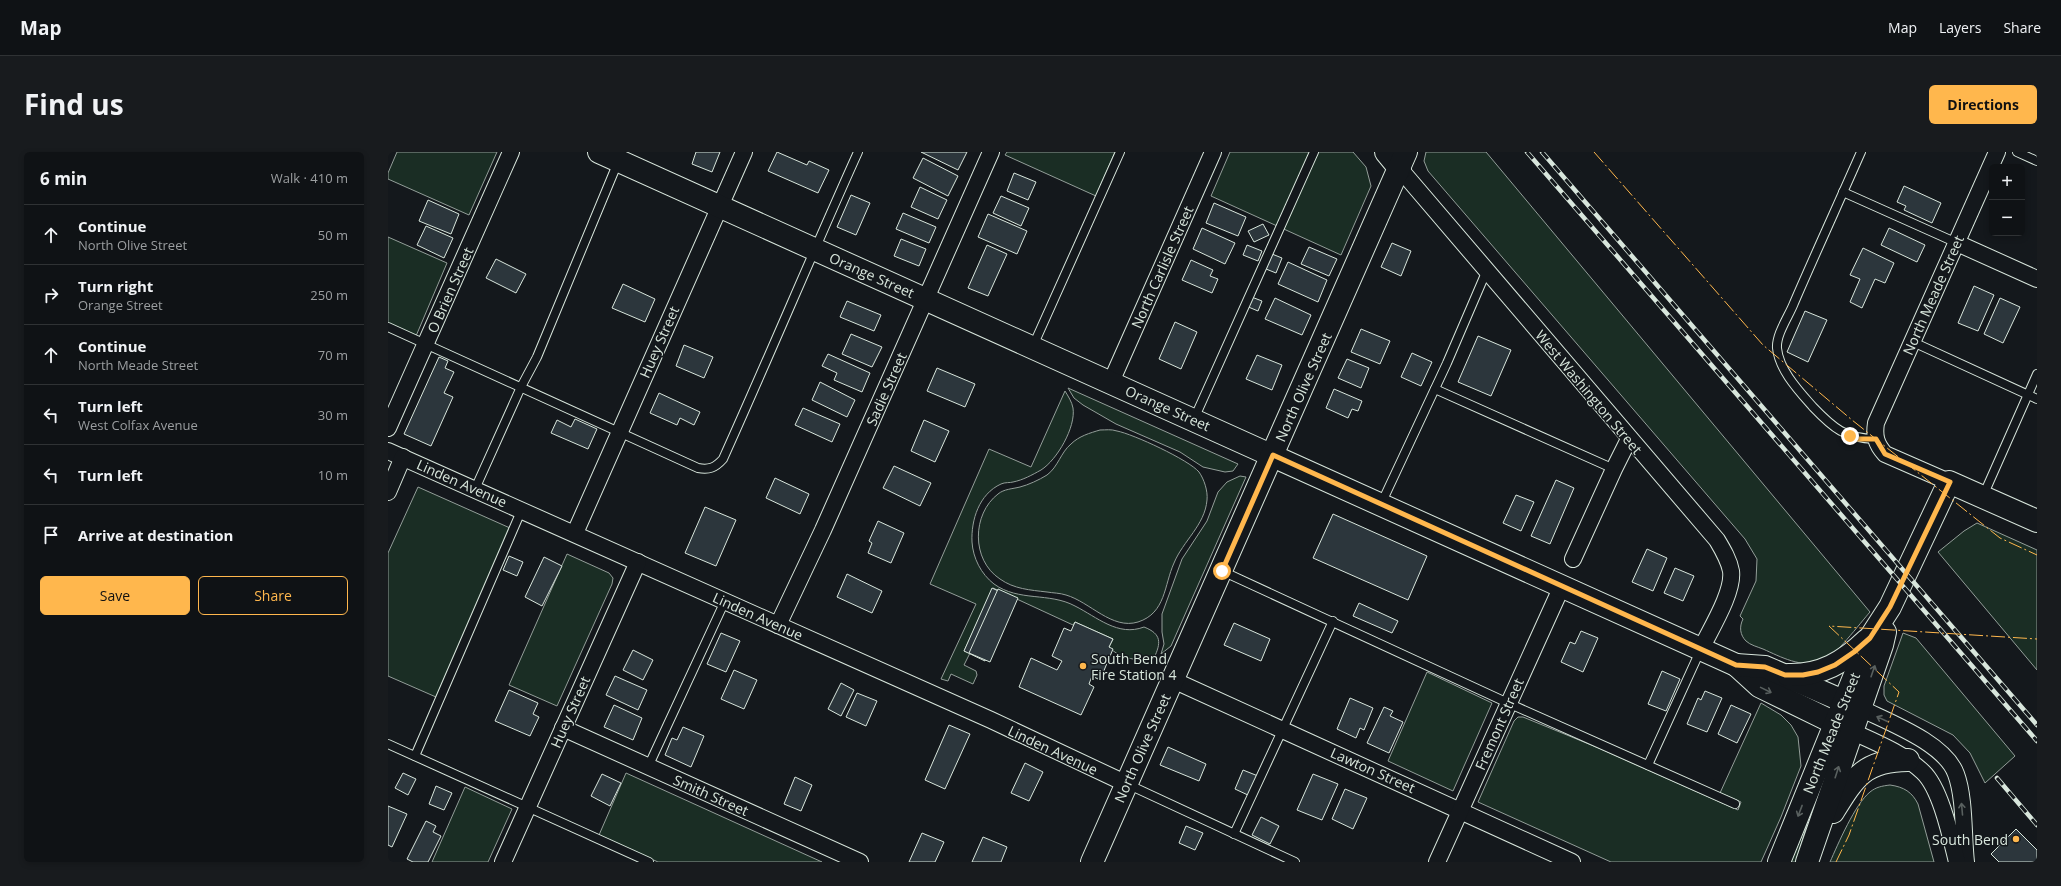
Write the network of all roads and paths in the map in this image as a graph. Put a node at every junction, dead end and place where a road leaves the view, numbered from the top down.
1 (511, 152) edge
2 (599, 152) edge
3 (744, 152) edge
4 (858, 152) edge
5 (991, 152) edge
6 (1120, 152) edge
7 (1213, 152) edge
8 (1314, 152) edge
9 (1386, 152) edge
10 (1861, 152) edge
11 (1997, 152) edge
12 (2017, 152) edge
13 (621, 156) edge
14 (1403, 160) edge
15 (2037, 161) edge
16 (1843, 192) junction
17 (720, 206) junction
18 (1957, 243) junction
19 (814, 249) junction
20 (1487, 270) junction
21 (2037, 279) edge
22 (926, 299) junction
23 (388, 327) edge
24 (1913, 342) junction
25 (426, 344) junction
26 (1033, 347) junction
27 (2037, 374) edge
28 (1111, 382) junction
29 (521, 387) junction
30 (1435, 388) junction
31 (2028, 395) junction
32 (2037, 399) edge
33 (1194, 419) junction
34 (388, 428) edge
35 (619, 432) junction
36 (1630, 439) junction
37 (1876, 439) junction
38 (388, 451) edge
39 (1273, 455) junction
40 (404, 457) junction
41 (1614, 469) junction
42 (1950, 482) junction
43 (475, 489) junction
44 (388, 492) edge
45 (1983, 496) junction
46 (1381, 504) junction
47 (522, 509) junction
48 (2037, 521) edge
49 (575, 533) junction
50 (1574, 560) dead end
51 (638, 562) junction
52 (1222, 571) junction
53 (1562, 586) junction
54 (725, 601) junction
55 (1890, 607) junction
56 (1333, 621) junction
57 (778, 625) junction
58 (1870, 638) junction
59 (1701, 649) junction
60 (1736, 665) junction
61 (1785, 675) junction
62 (1173, 680) junction
63 (1508, 703) junction
64 (1852, 704) junction
65 (1843, 727) junction
66 (563, 728) junction
67 (1282, 729) junction
68 (388, 744) edge
69 (415, 756) junction
70 (1908, 760) junction
71 (1648, 765) junction
72 (648, 767) junction
73 (1127, 784) junction
74 (1734, 804) dead end
75 (528, 807) junction
76 (1461, 810) junction
77 (1234, 834) junction
78 (1815, 840) junction
79 (503, 862) edge
80 (649, 862) edge
81 (860, 862) edge
82 (1092, 862) edge
83 (1295, 862) edge
84 (1437, 862) edge
85 (1572, 862) edge
86 (1779, 862) edge
87 (1807, 862) edge
88 (1957, 862) edge
89 (1966, 862) edge

1 - 25 street, O Brien Street
2 - 13 street, Orange Street
3 - 17 street, Huey Street
4 - 19 lane
5 - 22 street, Sadie Street
6 - 26 lane
7 - 28 street, North Carlisle Street
8 - 33 lane
9 - 14 street, West Washington Street
10 - 16 lane
11 - 18 street, North Meade Street
12 - 15 lane
13 - 17 street, Orange Street
13 - 29 lane
14 - 20 street, West Washington Street
14 - 39 street, North Olive Street
16 - 18 lane
16 - 37 lane
17 - 19 street, Orange Street
17 - 35 street, Huey Street
18 - 21 street
18 - 24 street, North Meade Street
19 - 22 street, Orange Street
19 - 35 lane
20 - 30 lane
20 - 36 street, West Washington Street
22 - 26 street, Orange Street
22 - 57 street, Sadie Street
23 - 25 lane
24 - 31 lane
24 - 37 street, North Meade Street
25 - 29 lane
25 - 34 street, O Brien Street
26 - 28 street, Orange Street
27 - 31 lane
28 - 33 street, Orange Street
29 - 35 lane
29 - 43 lane
30 - 41 lane
30 - 46 lane
31 - 32 lane
31 - 45 lane
33 - 39 street, Orange Street
35 - 49 street, Huey Street
36 - 41 street
36 - 59 street, West Washington Street
37 - 42 street
38 - 40 street, Linden Avenue
39 - 46 street, Orange Street
39 - 52 street, North Olive Street
40 - 43 street, Linden Avenue
40 - 44 street
41 - 50 street
42 - 45 street
42 - 55 street, North Meade Street
43 - 47 street, Linden Avenue
45 - 48 street
46 - 53 street, Orange Street
47 - 49 street, Linden Avenue
47 - 69 lane
49 - 51 street, Linden Avenue
51 - 54 street, Linden Avenue
51 - 66 street, Huey Street
52 - 56 lane
52 - 62 street, North Olive Street
53 - 59 street, Orange Street
53 - 63 street, Fremont Street
54 - 57 street, Linden Avenue
54 - 72 lane
55 - 58 street, North Meade Street
64 -> 55 street, North Meade Street
56 - 63 lane
56 - 67 lane
57 - 73 street, Linden Avenue
58 - 61 street, Orange Street
58 - 64 street, North Meade Street
59 - 60 street, Orange Street
59 - 71 lane
60 - 61 street, Orange Street
60 -> 65 street, Orange Street
61 - 64 street, Orange Street
62 - 67 street, Lawton Street
62 - 73 street, North Olive Street
63 - 71 lane
63 - 76 street, Fremont Street
64 - 65 street, North Meade Street
89 -> 64 street
65 - 70 street
78 -> 65 street, North Meade Street
65 -> 86 street, North Meade Street
66 - 72 street, Smith Street
66 - 75 street, Huey Street
67 - 76 street, Lawton Street
67 - 77 lane
68 - 69 lane
69 - 75 lane
70 - 78 street
70 - 88 street
71 - 74 lane
72 - 81 street, Smith Street
73 - 77 lane
73 - 82 street, North Olive Street
75 - 79 street, Huey Street
75 - 80 lane
76 - 84 street, Fremont Street
76 - 85 street, Lawton Street
77 - 83 lane
78 - 87 street, North Meade Street

